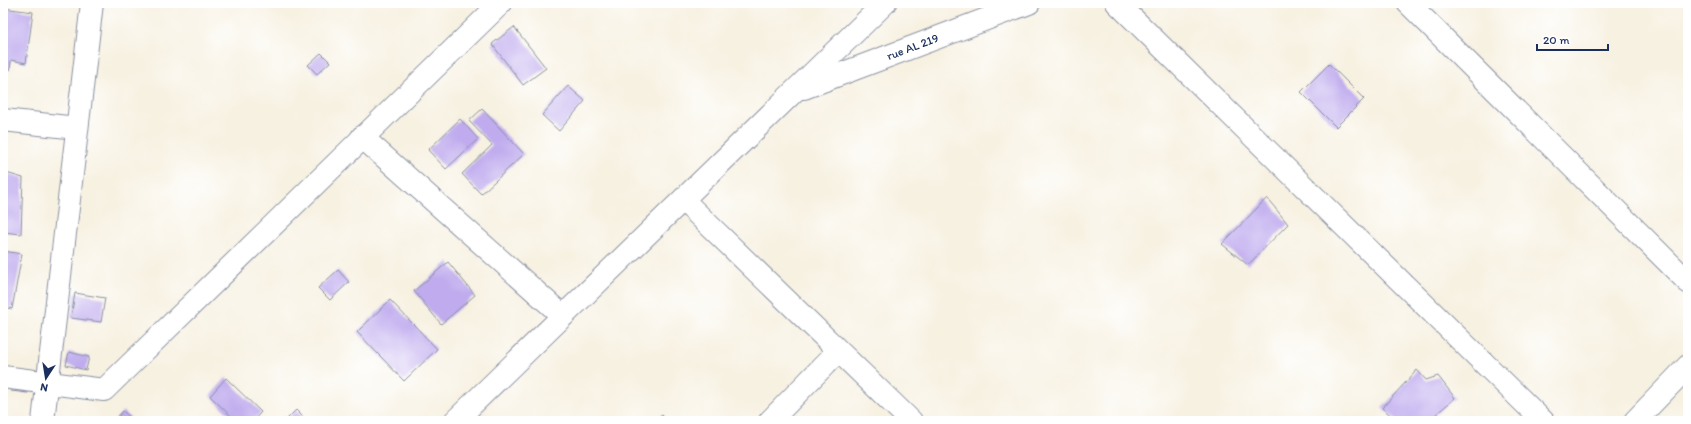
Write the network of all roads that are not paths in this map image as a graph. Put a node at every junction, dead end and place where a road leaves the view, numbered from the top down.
1 (92, 3) edge
2 (502, 3) edge
3 (885, 3) edge
4 (1029, 3) edge
5 (1117, 3) edge
6 (1408, 3) edge
7 (796, 91) junction
8 (3, 120) edge
9 (77, 128) junction
10 (362, 137) junction
11 (683, 200) junction
12 (1688, 282) edge
13 (563, 316) junction
14 (838, 351) junction
15 (1688, 366) edge
16 (3, 377) edge
17 (48, 383) junction
18 (43, 421) edge
19 (455, 421) edge
20 (770, 421) edge
21 (911, 421) edge
22 (1543, 421) edge
23 (1635, 421) edge

1 - 9 street
2 - 10 street
3 - 7 street
4 - 7 street, rue AL 219
5 - 22 street
6 - 12 street
7 - 11 street
8 - 9 street
9 - 17 street
10 - 13 street
10 - 17 street
11 - 13 street
11 - 14 street
13 - 19 street
14 - 20 street
14 - 21 street
15 - 23 street
16 - 17 street
17 - 18 street

